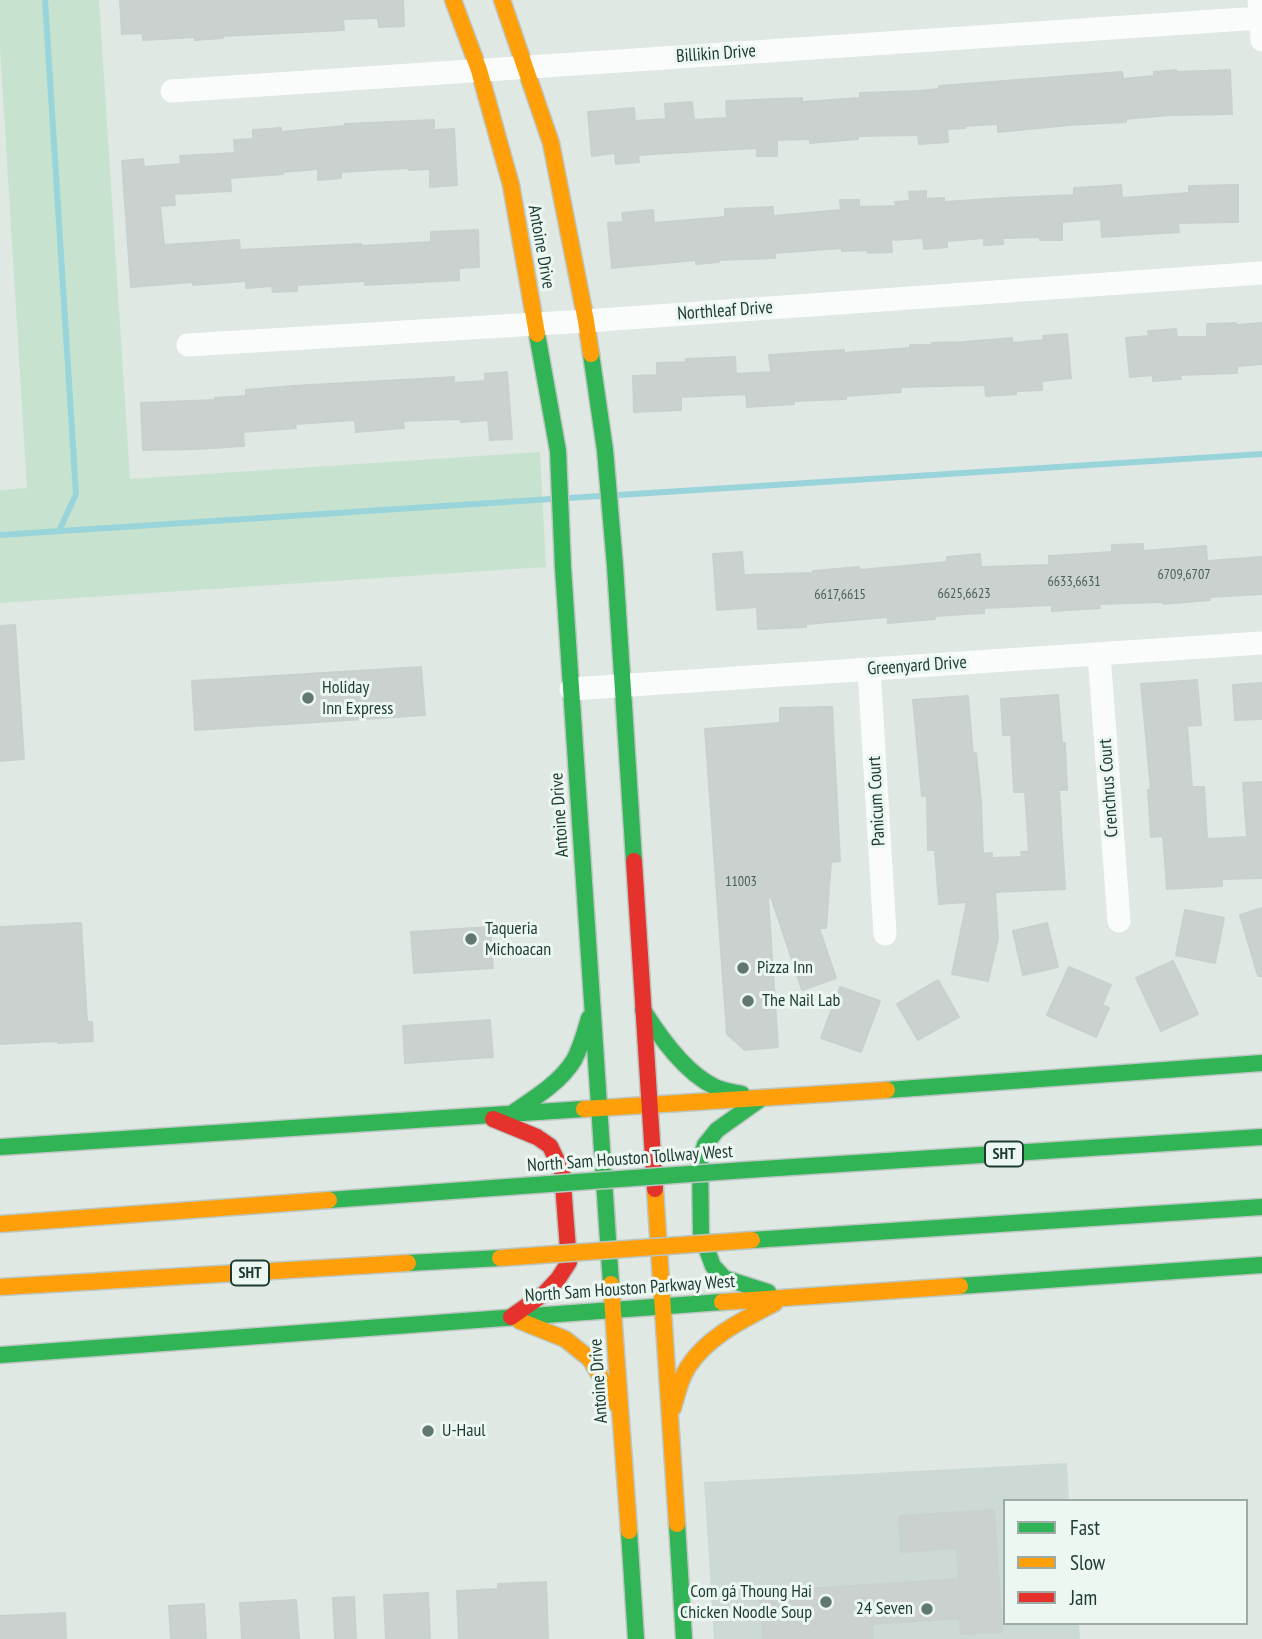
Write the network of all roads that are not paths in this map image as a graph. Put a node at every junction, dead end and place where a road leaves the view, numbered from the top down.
1 (453, 0) edge
2 (502, 0) edge
3 (1260, 19) edge
4 (526, 68) junction
5 (479, 70) junction
6 (172, 91) dead end
7 (1262, 272) edge
8 (586, 321) junction
9 (536, 323) junction
10 (188, 345) dead end
11 (1262, 643) edge
12 (1099, 654) junction
13 (869, 669) junction
14 (623, 686) junction
15 (571, 689) junction
16 (1119, 921) dead end
17 (885, 934) dead end
18 (593, 1006) junction
19 (643, 1010) junction
20 (1262, 1063) edge
21 (762, 1098) junction
22 (649, 1105) junction
23 (600, 1109) junction
24 (510, 1114) junction
25 (485, 1116) junction
26 (1262, 1137) edge
27 (0, 1147) edge
28 (1262, 1207) edge
29 (0, 1223) edge
30 (1262, 1265) edge
31 (0, 1287) edge
32 (787, 1298) junction
33 (662, 1306) junction
34 (614, 1310) junction
35 (511, 1317) junction
36 (0, 1355) edge
37 (621, 1409) junction
38 (669, 1421) junction
39 (636, 1639) edge
40 (684, 1639) edge

1 - 5 main road, Antoine Drive
2 - 4 main road, Antoine Drive
3 - 4 street, Billikin Drive
4 - 5 street, Billikin Drive
4 - 8 main road, Antoine Drive
5 - 6 street, Billikin Drive
5 - 9 main road, Antoine Drive
7 - 8 street, Northleaf Drive
8 - 9 street, Northleaf Drive
8 - 14 main road, Antoine Drive
9 - 10 street, Northleaf Drive
9 - 15 main road, Antoine Drive
11 - 12 street, Greenyard Drive
12 - 13 street, Greenyard Drive
12 - 16 street, Crenchrus Court
13 - 14 street, Greenyard Drive
13 - 17 street, Panicum Court
14 - 15 street, Greenyard Drive
14 - 19 main road, Antoine Drive
15 - 18 main road, Antoine Drive
18 - 23 main road, Antoine Drive
18 - 24 main road
19 - 21 main road
19 - 22 main road, Antoine Drive
20 - 21 main road
21 - 22 main road
21 - 32 main road
22 - 23 main road
22 - 33 main road, Antoine Drive
23 - 24 main road
23 - 34 main road, Antoine Drive
24 - 25 main road
25 - 27 main road
25 - 35 main road
26 - 29 main road, North Sam Houston Tollway West / SHT, bridge
28 - 31 main road, SHT, bridge
30 - 32 main road, North Sam Houston Parkway West
32 - 33 main road, North Sam Houston Parkway West
32 - 38 main road
33 - 34 main road, North Sam Houston Parkway West
33 - 38 main road, Antoine Drive
34 - 35 main road, North Sam Houston Parkway West
34 - 37 main road, Antoine Drive
35 - 36 main road, North Sam Houston Parkway West
35 - 37 main road
37 - 39 main road, Antoine Drive
38 - 40 main road, Antoine Drive

